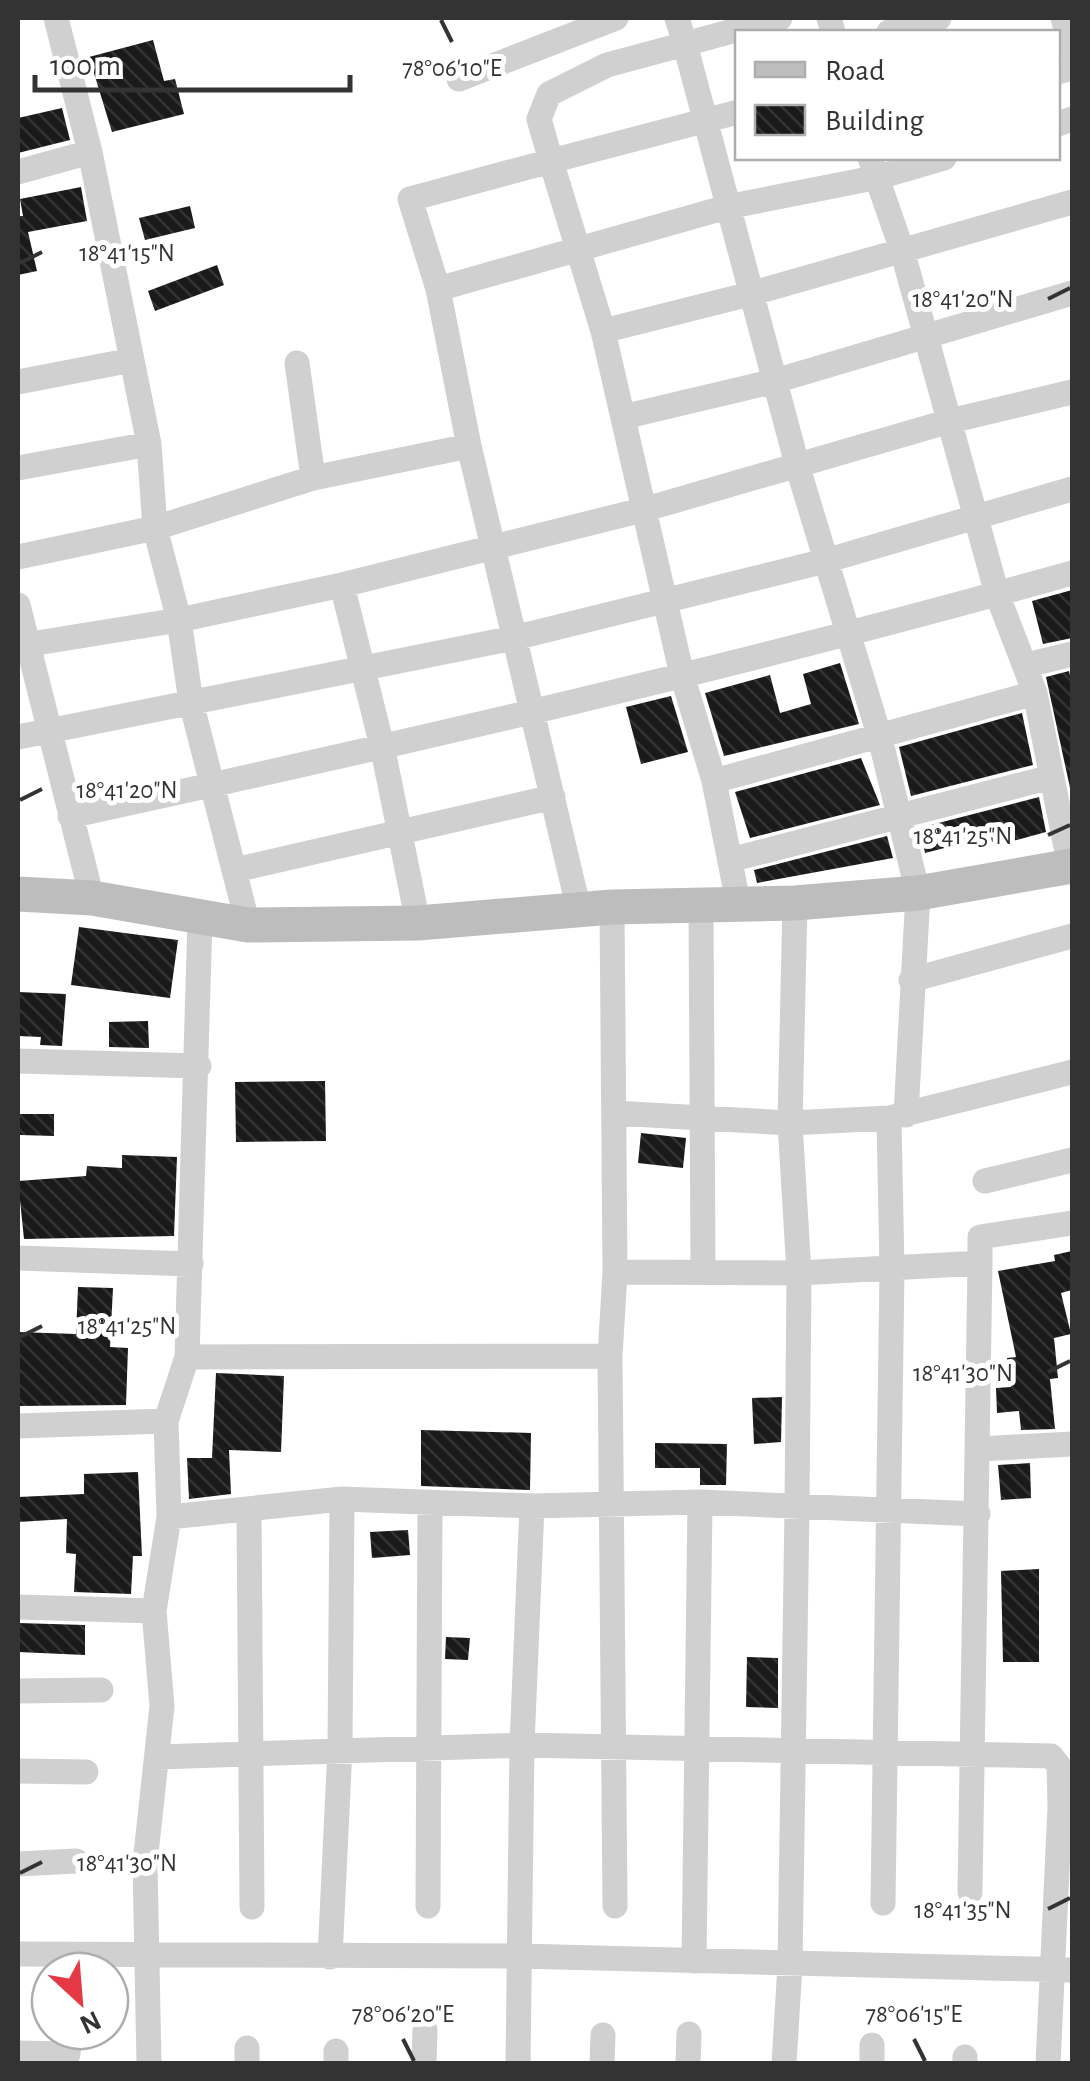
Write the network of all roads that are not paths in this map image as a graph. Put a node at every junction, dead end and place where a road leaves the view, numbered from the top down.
1 (56, 18) edge
2 (616, 18) edge
3 (677, 18) edge
4 (780, 18) edge
5 (939, 18) edge
6 (1063, 18) edge
7 (735, 30) edge
8 (736, 30) edge
9 (897, 30) edge
10 (685, 44) junction
11 (1072, 50) edge
12 (459, 79) dead end
13 (735, 113) edge
14 (703, 120) junction
15 (90, 152) junction
16 (928, 160) edge
17 (551, 161) junction
18 (874, 167) edge
19 (18, 172) edge
20 (1072, 202) edge
21 (727, 208) junction
22 (579, 246) junction
23 (902, 250) junction
24 (438, 289) junction
25 (1072, 293) edge
26 (750, 294) junction
27 (603, 330) junction
28 (924, 337) junction
29 (132, 360) junction
30 (297, 363) dead end
31 (775, 381) junction
32 (18, 382) edge
33 (1072, 392) edge
34 (623, 417) junction
35 (950, 422) junction
36 (149, 444) junction
37 (469, 446) junction
38 (18, 468) edge
39 (798, 468) junction
40 (313, 478) junction
41 (1072, 489) edge
42 (646, 510) junction
43 (978, 517) junction
44 (155, 528) junction
45 (494, 547) junction
46 (18, 558) edge
47 (825, 561) junction
48 (1072, 572) edge
49 (342, 585) junction
50 (997, 594) junction
51 (666, 601) junction
52 (18, 605) edge
53 (179, 620) junction
54 (848, 636) junction
55 (514, 638) junction
56 (22, 645) edge
57 (1072, 654) edge
58 (1027, 665) junction
59 (361, 670) junction
60 (682, 674) junction
61 (1035, 693) junction
62 (191, 702) junction
63 (533, 712) junction
64 (52, 730) junction
65 (18, 738) edge
66 (880, 738) junction
67 (1072, 742) edge
68 (1046, 748) junction
69 (383, 750) junction
70 (1051, 777) junction
71 (714, 781) junction
72 (213, 785) junction
73 (553, 797) junction
74 (1065, 810) edge
75 (900, 814) junction
76 (70, 816) junction
77 (402, 834) junction
78 (730, 860) junction
79 (1071, 866) edge
80 (235, 870) junction
81 (918, 893) junction
82 (18, 894) edge
83 (92, 898) junction
84 (738, 902) junction
85 (795, 903) junction
86 (701, 904) junction
87 (596, 909) junction
88 (200, 920) junction
89 (418, 923) junction
90 (248, 925) junction
91 (1072, 936) edge
92 (911, 980) junction
93 (18, 1061) edge
94 (199, 1066) junction
95 (1072, 1072) edge
96 (614, 1112) junction
97 (898, 1116) junction
98 (704, 1118) junction
99 (790, 1124) junction
100 (1072, 1160) edge
101 (985, 1181) dead end
102 (1072, 1223) edge
103 (18, 1258) edge
104 (980, 1263) junction
105 (190, 1264) junction
106 (892, 1270) junction
107 (614, 1272) junction
108 (703, 1272) junction
109 (799, 1274) junction
110 (610, 1356) junction
111 (187, 1357) junction
112 (166, 1421) junction
113 (18, 1426) edge
114 (1072, 1444) edge
115 (978, 1450) junction
116 (342, 1499) junction
117 (430, 1502) junction
118 (700, 1502) junction
119 (532, 1506) junction
120 (613, 1506) junction
121 (249, 1509) junction
122 (797, 1509) junction
123 (887, 1510) junction
124 (978, 1514) junction
125 (169, 1517) junction
126 (18, 1607) edge
127 (154, 1611) junction
128 (100, 1690) dead end
129 (18, 1691) edge
130 (522, 1745) junction
131 (429, 1747) junction
132 (616, 1747) junction
133 (340, 1748) junction
134 (700, 1749) junction
135 (791, 1750) junction
136 (250, 1752) junction
137 (886, 1752) junction
138 (974, 1756) junction
139 (158, 1757) junction
140 (18, 1771) edge
141 (86, 1772) dead end
142 (1066, 1808) edge
143 (76, 1862) dead end
144 (18, 1864) edge
145 (970, 1892) dead end
146 (883, 1904) dead end
147 (428, 1906) dead end
148 (615, 1906) dead end
149 (252, 1907) dead end
150 (146, 1952) junction
151 (18, 1954) edge
152 (519, 1956) junction
153 (330, 1957) junction
154 (694, 1961) junction
155 (790, 1965) junction
156 (1062, 1970) edge
157 (425, 2030) dead end
158 (689, 2034) dead end
159 (603, 2035) dead end
160 (68, 2051) edge
161 (18, 2054) edge
162 (149, 2064) edge
163 (424, 2064) edge
164 (518, 2064) edge
165 (602, 2064) edge
166 (688, 2064) edge
167 (784, 2064) edge
168 (1048, 2064) edge

1 - 15 street
2 - 12 street
3 - 10 street
4 - 8 street
5 - 9 street
6 - 11 street
7 - 10 street
10 - 14 street
10 - 17 street
13 - 14 street
14 - 17 street
14 - 21 street
15 - 19 street
15 - 29 street
16 - 18 street
17 - 22 street
17 - 24 street
18 - 21 street
18 - 23 street
20 - 23 street
21 - 22 street
21 - 26 street
22 - 24 street
22 - 27 street
23 - 26 street
23 - 28 street
24 - 37 street
25 - 28 street
26 - 27 street
26 - 31 street
27 - 34 street
28 - 31 street
28 - 35 street
29 - 32 street
29 - 36 street
30 - 40 street
31 - 34 street
31 - 39 street
33 - 35 street
34 - 42 street
35 - 39 street
35 - 43 street
36 - 38 street
36 - 44 street
37 - 40 street
37 - 45 street
39 - 42 street
39 - 47 street
40 - 44 street
41 - 43 street
42 - 45 street
42 - 51 street
43 - 47 street
43 - 50 street
44 - 46 street
44 - 53 street
45 - 49 street
45 - 55 street
47 - 51 street
47 - 54 street
48 - 50 street
49 - 53 street
49 - 59 street
50 - 54 street
50 - 58 street
51 - 55 street
51 - 60 street
52 - 56 street
53 - 56 street
53 - 62 street
54 - 60 street
54 - 66 street
55 - 59 street
55 - 63 street
56 - 64 street
57 - 58 street
58 - 61 street
59 - 62 street
59 - 69 street
60 - 63 street
60 - 71 street
61 - 66 street
61 - 68 street
62 - 64 street
62 - 72 street
63 - 69 street
63 - 73 street
64 - 65 street
64 - 76 street
66 - 71 street
66 - 75 street
67 - 68 street
68 - 70 street
69 - 72 street
69 - 77 street
70 - 74 street
70 - 75 street
71 - 78 street
72 - 76 street
72 - 80 street
73 - 77 street
73 - 87 street
74 - 79 street
75 - 78 street
75 - 81 street
76 - 83 street
77 - 80 street
77 - 89 street
78 - 84 street
79 - 81 main road
80 - 90 street
81 - 85 main road
81 - 92 street
82 - 83 main road
83 - 88 main road
84 - 85 main road
84 - 86 main road
85 - 99 street
86 - 87 main road
86 - 98 street
87 - 89 main road
87 - 96 street
88 - 90 main road
88 - 94 street
89 - 90 main road
91 - 92 street
92 - 97 street
93 - 94 street
94 - 105 street
95 - 97 street
96 - 98 street
96 - 107 street
97 - 99 street
97 - 106 street
98 - 99 street
98 - 108 street
99 - 109 street
100 - 101 street
102 - 104 street
103 - 105 street
104 - 106 street
104 - 115 street
105 - 111 street
106 - 109 street
106 - 123 street
107 - 108 street
107 - 110 street
108 - 109 street
109 - 122 street
110 - 111 street
110 - 120 street
111 - 112 street
112 - 113 street
112 - 125 street
114 - 115 street
115 - 124 street
116 - 117 street
116 - 121 street
116 - 133 street
117 - 119 street
117 - 131 street
118 - 120 street
118 - 122 street
118 - 134 street
119 - 120 street
119 - 130 street
120 - 132 street
121 - 125 street
121 - 136 street
122 - 123 street
122 - 135 street
123 - 124 street
123 - 137 street
124 - 138 street
125 - 127 street
126 - 127 street
127 - 139 street
128 - 129 street
130 - 131 street
130 - 132 street
130 - 152 street
131 - 133 street
131 - 147 street
132 - 134 street
132 - 148 street
133 - 136 street
133 - 153 street
134 - 135 street
134 - 154 street
135 - 137 street
135 - 155 street
136 - 139 street
136 - 149 street
137 - 138 street
137 - 146 street
138 - 142 street
138 - 145 street
139 - 150 street
140 - 141 street
142 - 156 street
143 - 144 street
150 - 151 street
150 - 153 street
150 - 162 street
152 - 153 street
152 - 154 street
152 - 164 street
154 - 155 street
155 - 156 street
155 - 167 street
156 - 168 street
157 - 163 street
158 - 166 street
159 - 165 street
160 - 161 street

